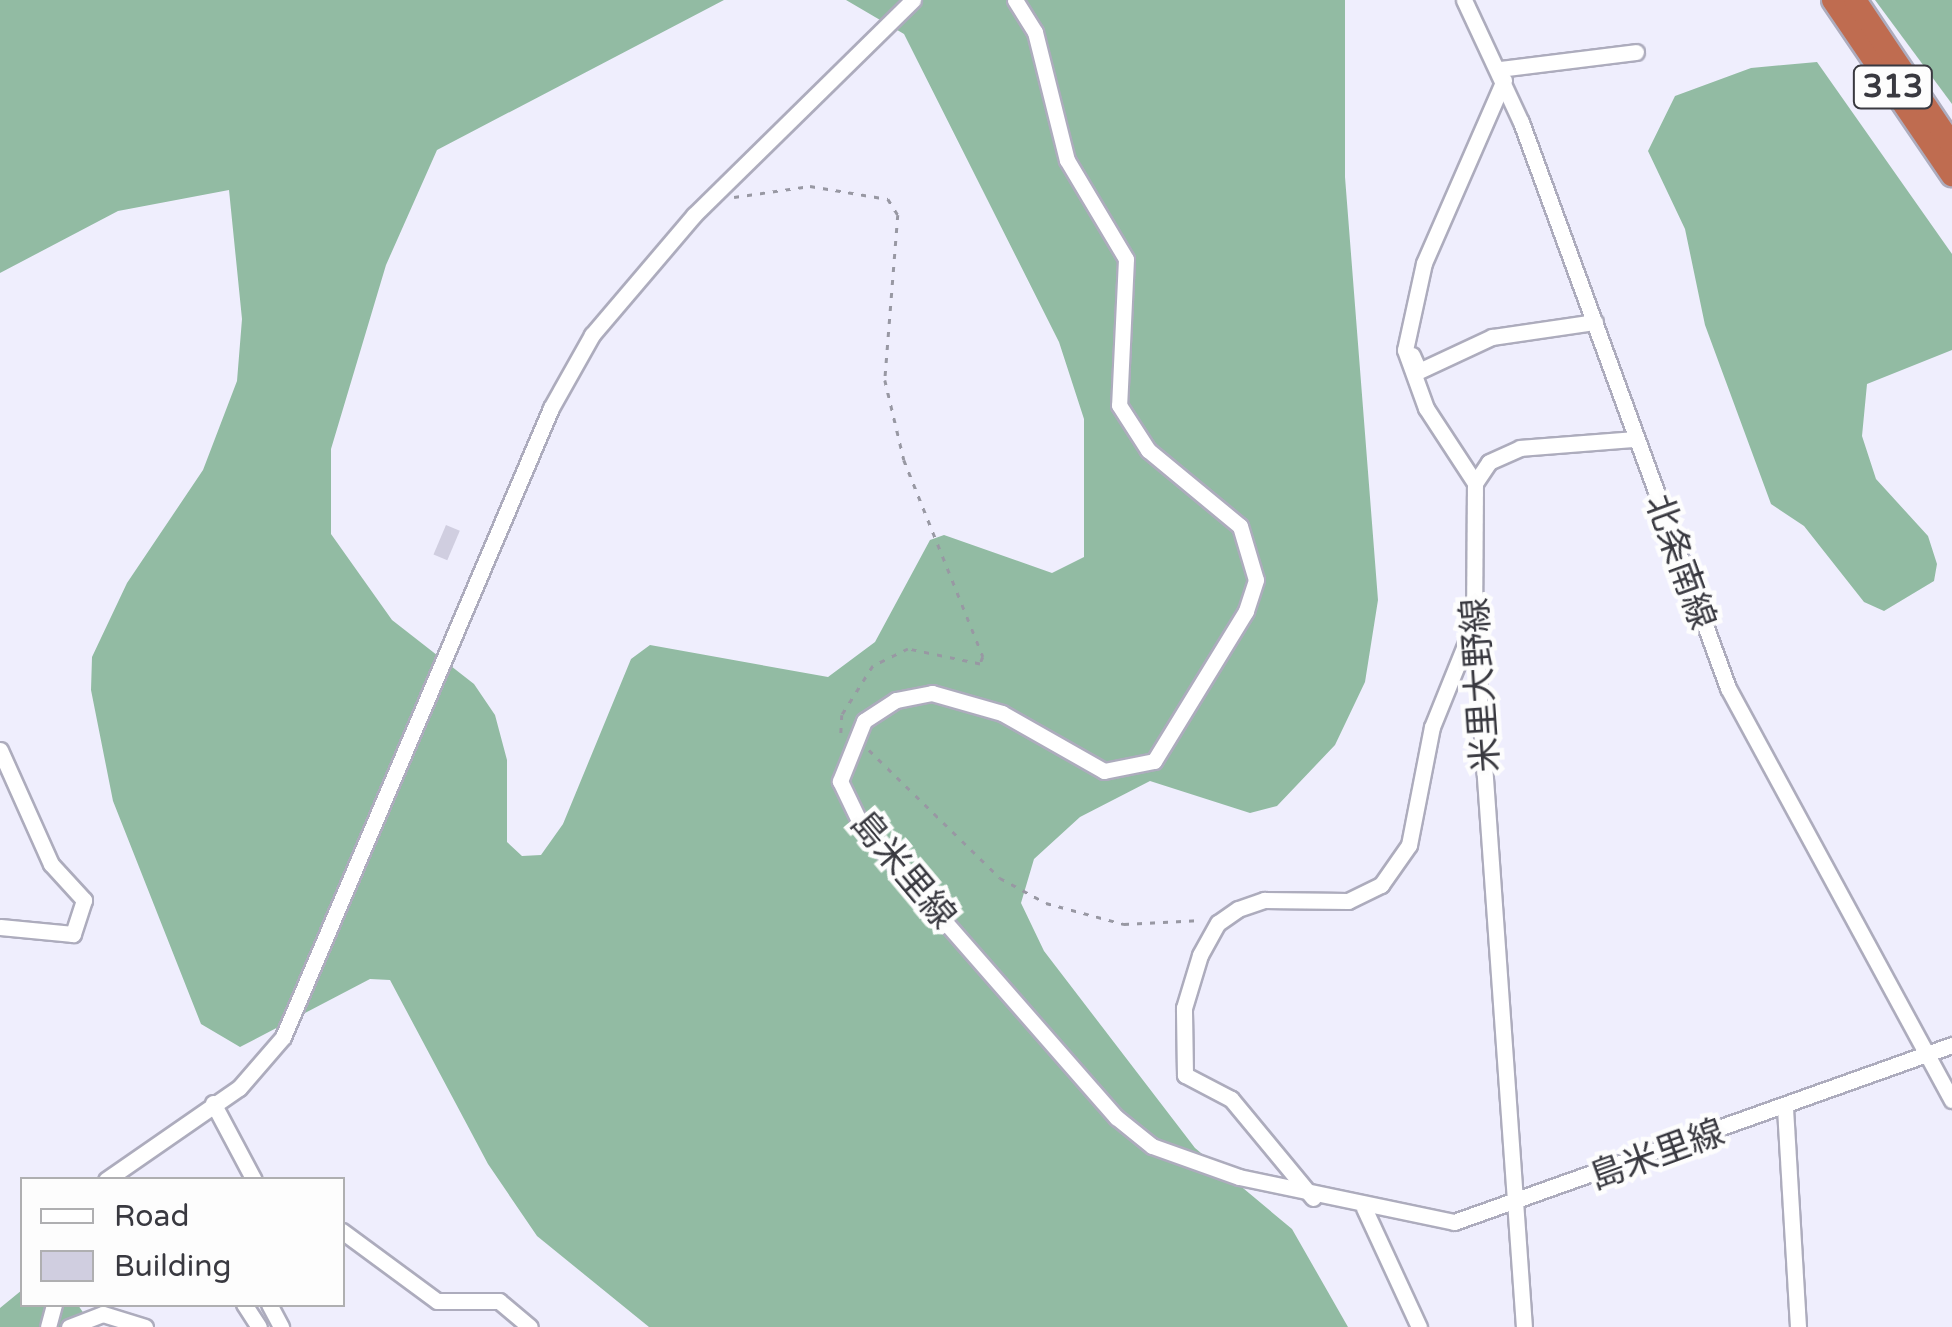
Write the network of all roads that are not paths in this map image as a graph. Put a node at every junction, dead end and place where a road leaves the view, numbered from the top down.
1 (913, 0) edge
2 (1015, 0) edge
3 (1464, 0) edge
4 (1833, 0) edge
5 (1855, 0) edge
6 (1636, 52) dead end
7 (1502, 74) junction
8 (1952, 144) edge
9 (1952, 174) edge
10 (1594, 322) junction
11 (1406, 340) junction
12 (1635, 439) junction
13 (1475, 483) junction
14 (1474, 623) junction
15 (0, 750) edge
16 (0, 928) edge
17 (1952, 1045) edge
18 (1926, 1054) junction
19 (1952, 1100) edge
20 (214, 1103) junction
21 (1785, 1108) junction
22 (110, 1177) edge
23 (252, 1177) edge
24 (1313, 1198) junction
25 (1364, 1208) junction
26 (1516, 1208) junction
27 (345, 1234) edge
28 (68, 1327) edge
29 (146, 1327) edge
30 (530, 1327) edge
31 (1419, 1327) edge
32 (1524, 1327) edge
33 (1798, 1327) edge

1 - 20 street
2 - 24 street, 島米里線
3 - 7 street, 北条南線
4 - 9 highway, 313
5 - 8 highway, 313
6 - 7 street
7 - 10 street, 北条南線
7 - 11 street
10 - 11 street
10 - 12 street, 北条南線
11 - 13 street
12 - 13 street
12 - 18 street, 北条南線
13 - 14 street, 米里大野線
14 - 24 street
14 - 26 street, 米里大野線
15 - 16 street
17 - 18 street, 島米里線
18 - 19 street, 北条南線
18 - 21 street, 島米里線
20 - 22 street
20 - 23 street
21 - 26 street, 島米里線
21 - 33 street
24 - 25 street, 島米里線
25 - 26 street, 島米里線
25 - 31 street
26 - 32 street, 米里大野線
27 - 30 street
28 - 29 street

